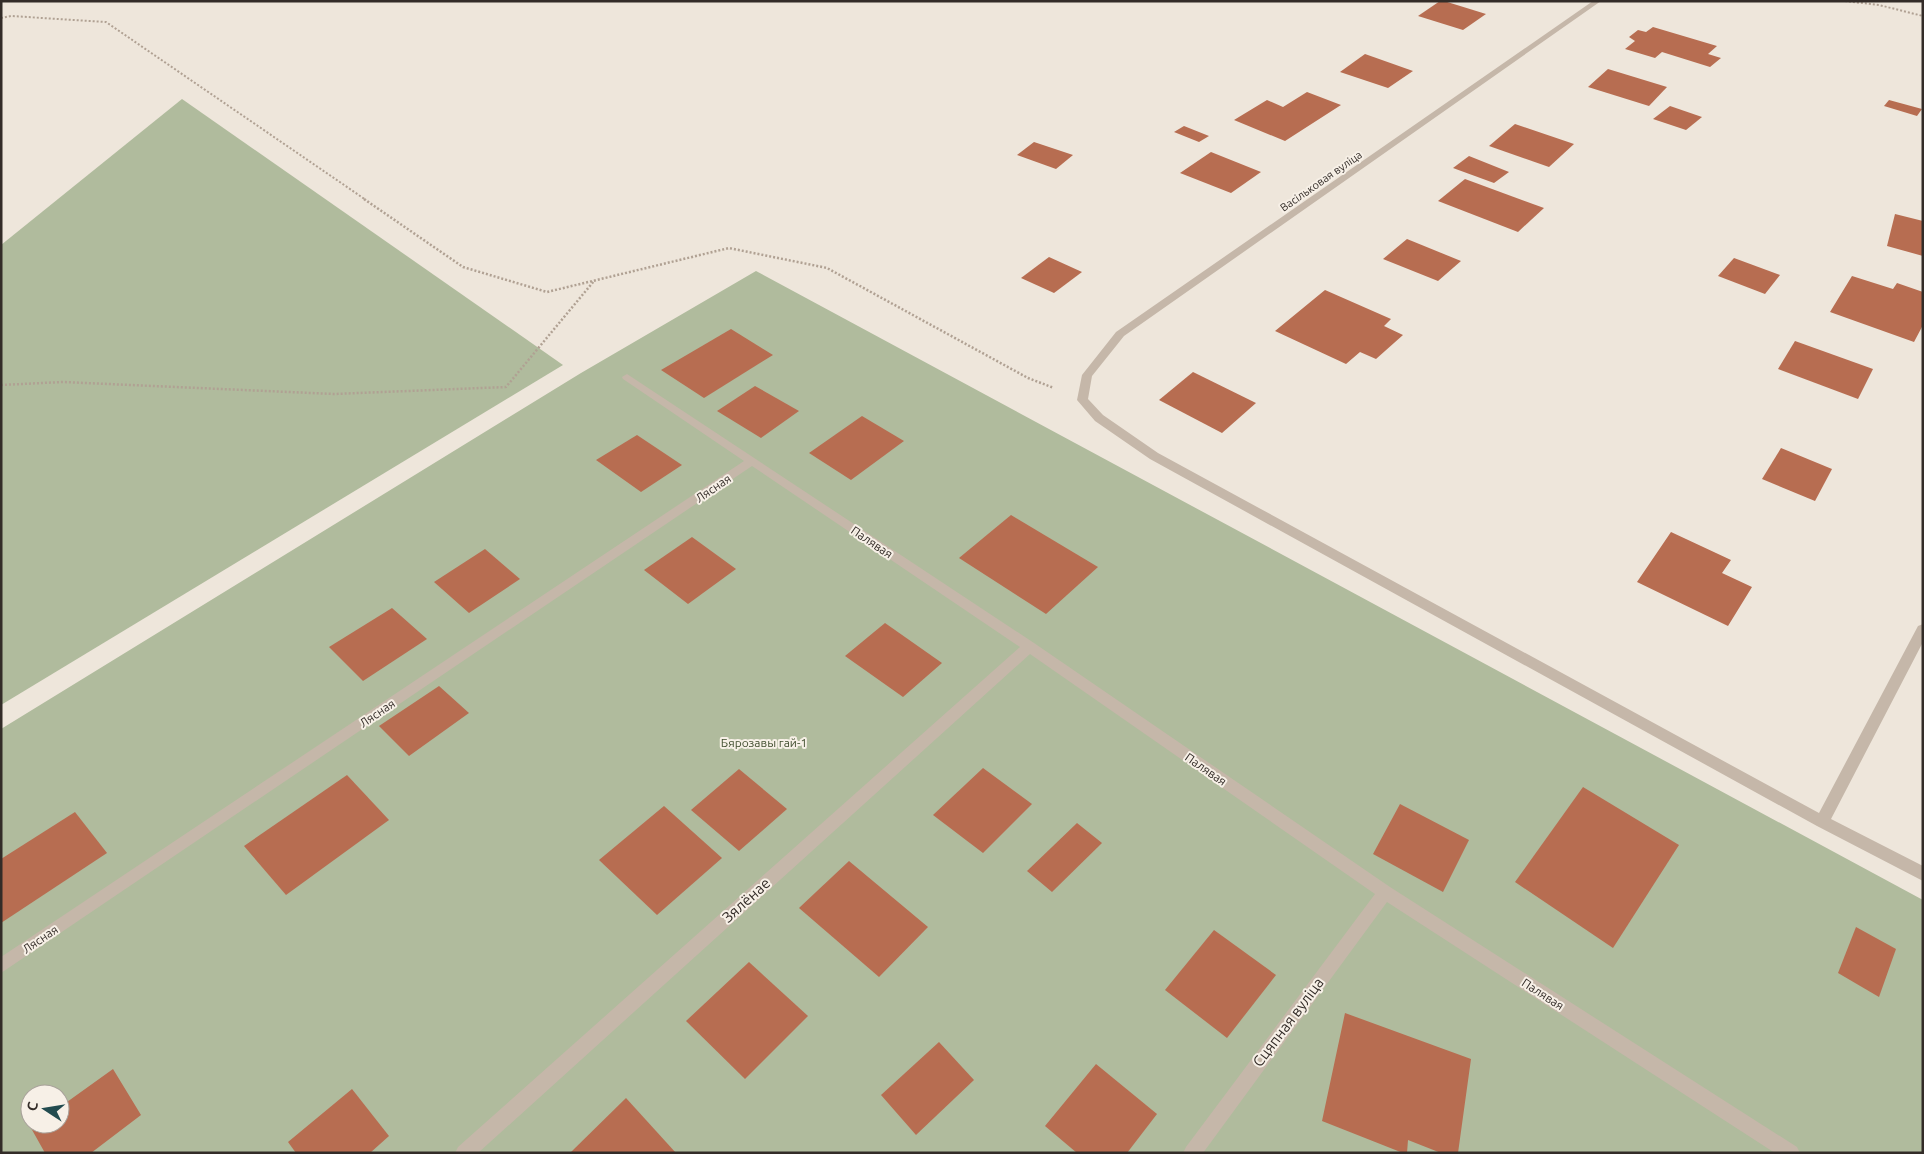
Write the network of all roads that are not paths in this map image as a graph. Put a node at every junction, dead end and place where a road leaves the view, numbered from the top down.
1 (1598, 1) edge
2 (627, 378) dead end
3 (752, 461) junction
4 (1923, 629) edge
5 (1028, 647) junction
6 (1822, 822) junction
7 (1923, 874) edge
8 (1385, 892) junction
9 (1, 966) edge
10 (464, 1153) edge
11 (1192, 1153) edge
12 (1791, 1153) edge

1 - 6 street, Васільковая вуліца
2 - 3 street, Палявая
3 - 5 street, Палявая
3 - 9 street, Лясная
4 - 6 street
5 - 8 street, Палявая
5 - 10 street, Зялёнае
6 - 7 street
8 - 11 street, Сцяпная вуліца
8 - 12 street, Палявая

